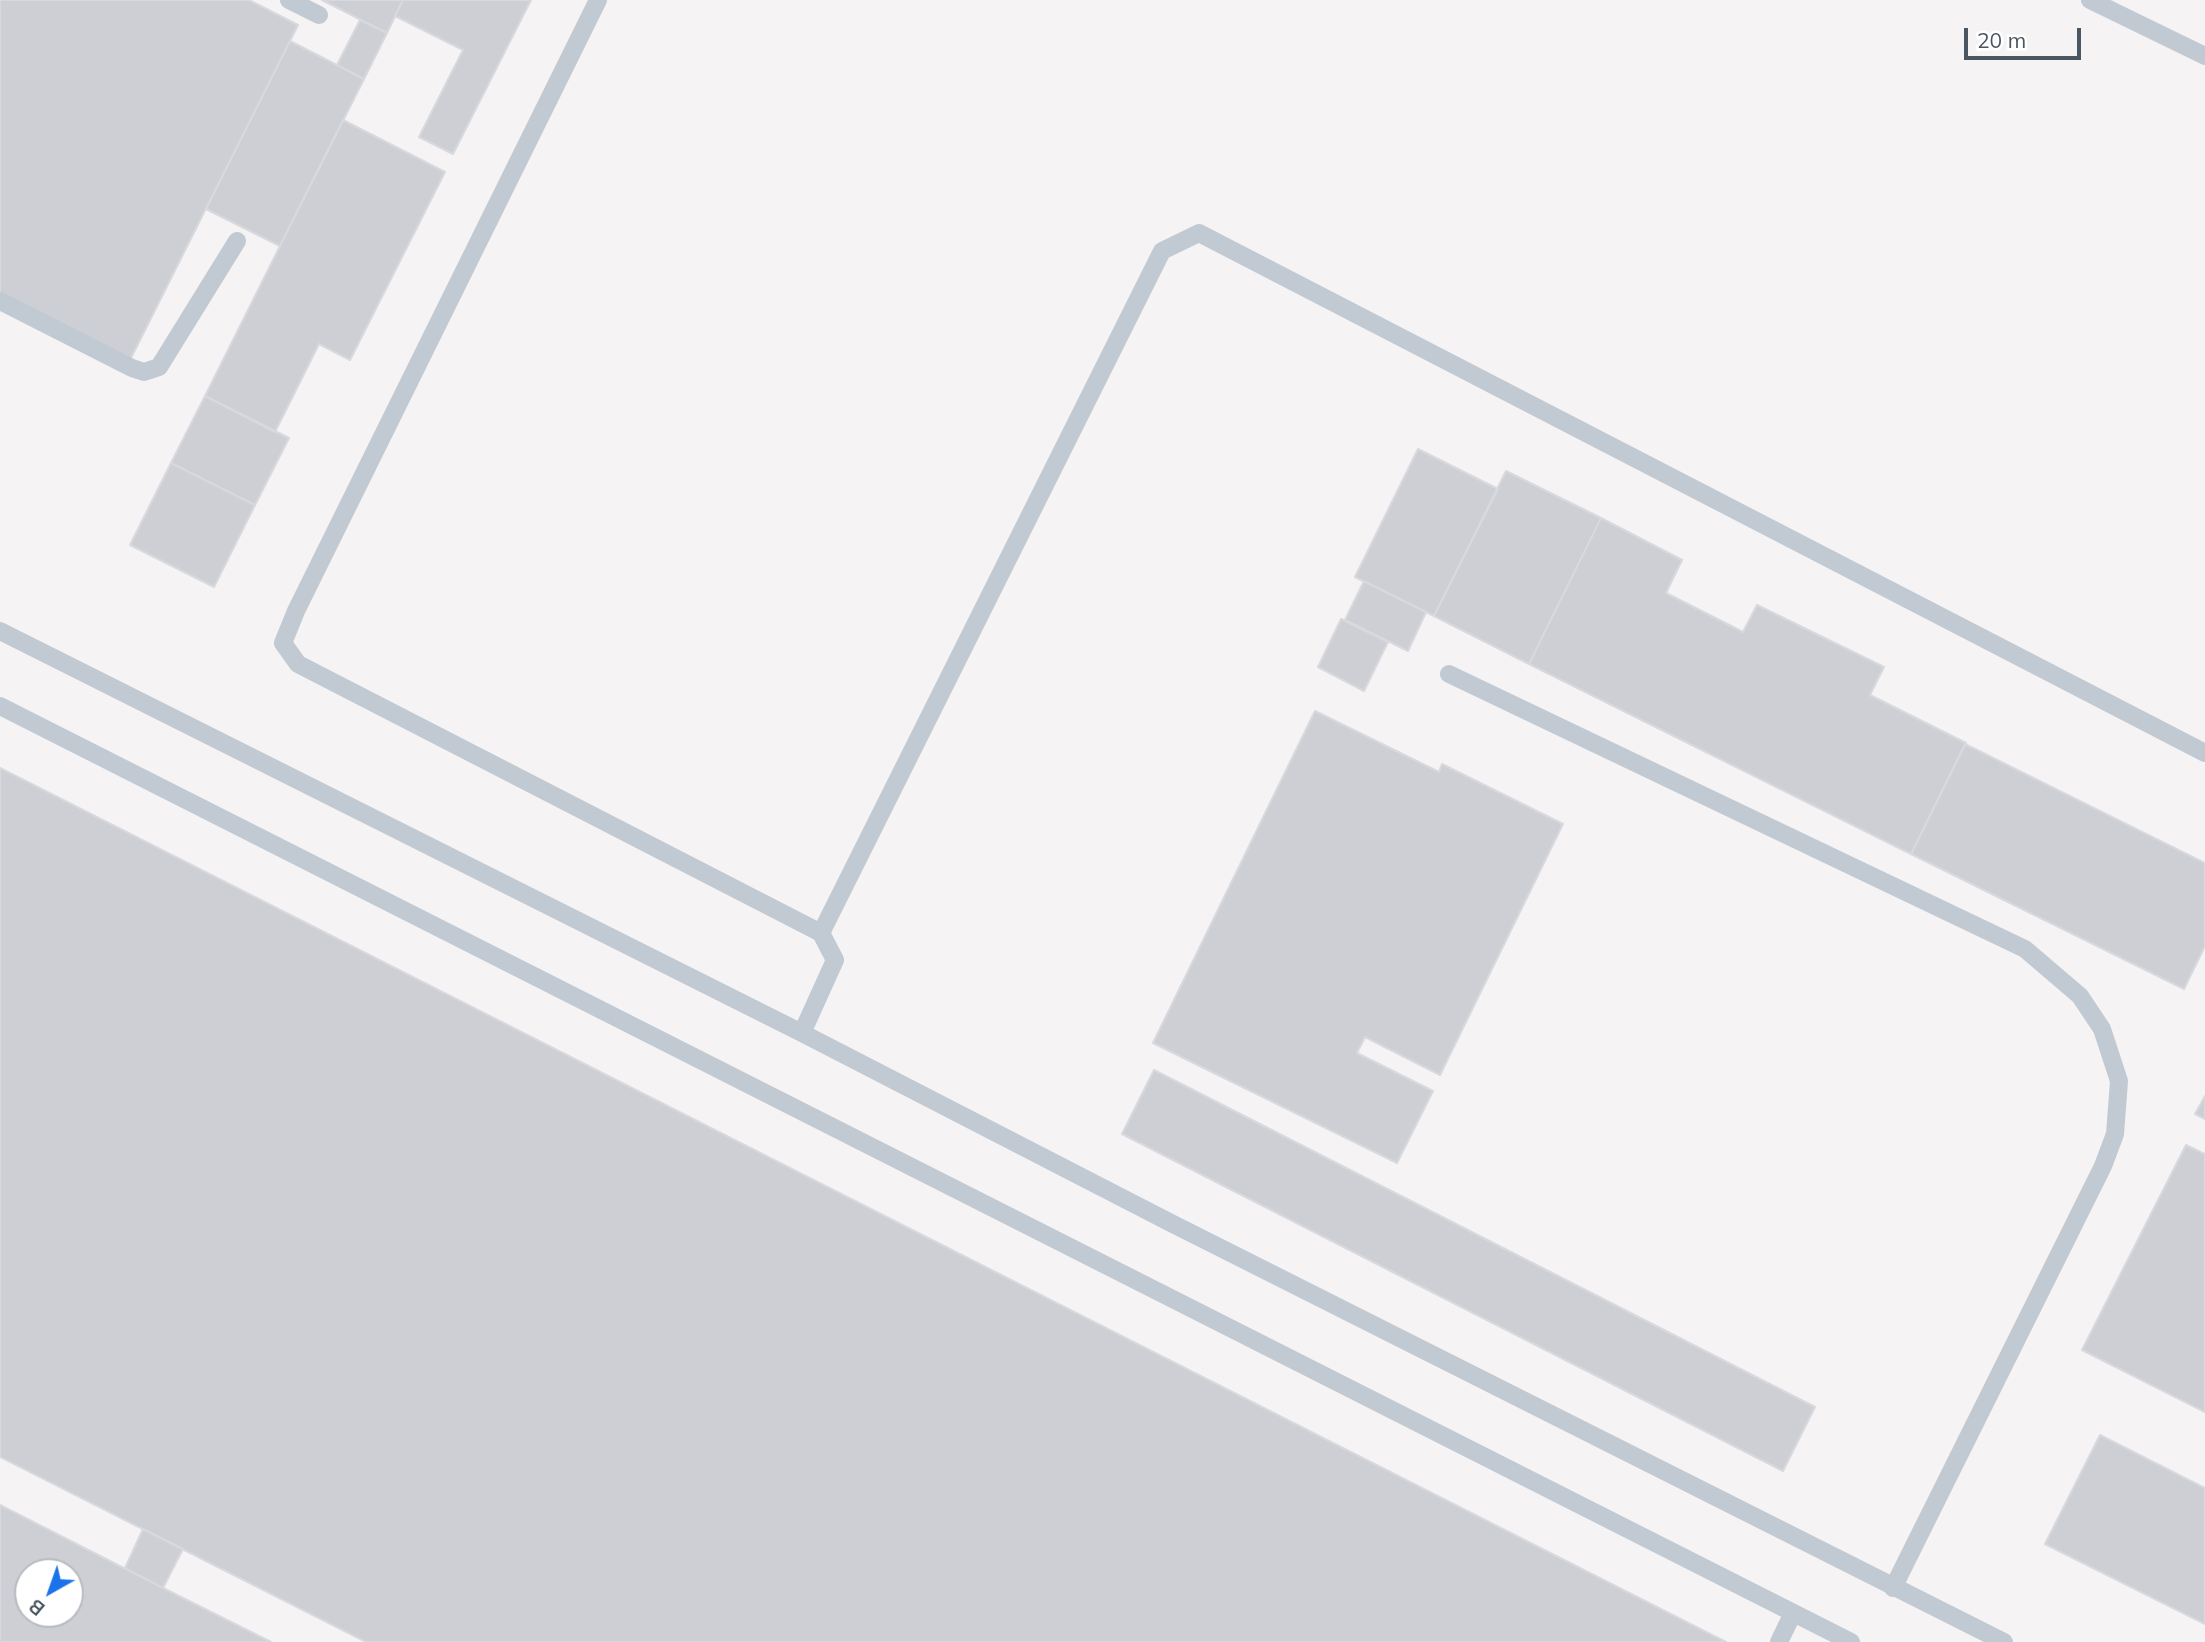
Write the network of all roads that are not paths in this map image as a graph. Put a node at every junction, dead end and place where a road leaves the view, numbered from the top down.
1 (289, 0) edge
2 (598, 0) edge
3 (2090, 0) edge
4 (319, 15) dead end
5 (2205, 56) edge
6 (237, 241) dead end
7 (0, 301) edge
8 (0, 631) edge
9 (1449, 674) dead end
10 (0, 706) edge
11 (2205, 753) edge
12 (821, 933) junction
13 (802, 1033) junction
14 (1894, 1588) junction
15 (1793, 1613) junction
16 (1779, 1642) edge
17 (1851, 1642) edge
18 (2004, 1642) edge

1 - 4 lane
2 - 12 lane
3 - 5 lane
6 - 7 lane
8 - 13 lane
9 - 14 lane
10 - 15 lane
11 - 12 lane
12 - 13 lane
13 - 14 lane
14 - 18 lane
15 - 16 lane
15 - 17 lane

